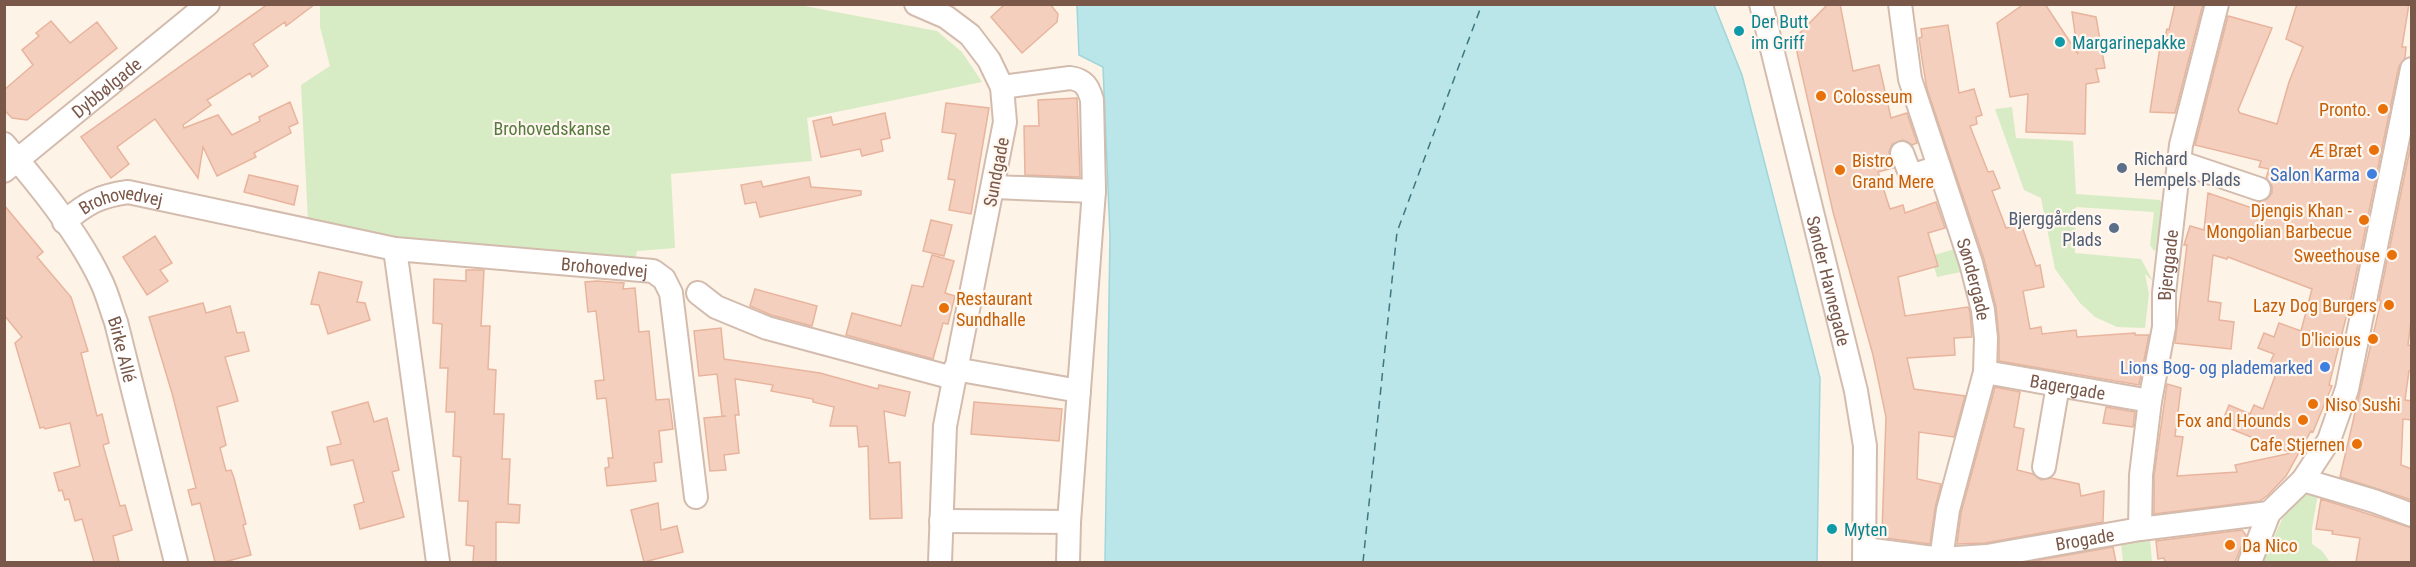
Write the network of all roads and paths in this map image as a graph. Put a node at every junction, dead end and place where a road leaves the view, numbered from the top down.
1 (208, 4) edge
2 (916, 4) edge
3 (1761, 4) edge
4 (1900, 4) edge
5 (2217, 4) edge
6 (2412, 69) edge
7 (1002, 87) junction
8 (1902, 153) dead end
9 (9, 158) edge
10 (2179, 162) junction
11 (1939, 167) junction
12 (994, 187) junction
13 (2259, 189) dead end
14 (1094, 191) junction
15 (64, 222) junction
16 (395, 249) junction
17 (698, 293) dead end
18 (1985, 372) junction
19 (954, 374) junction
20 (2058, 385) junction
21 (1079, 391) junction
22 (2150, 400) junction
23 (2044, 467) dead end
24 (2303, 480) junction
25 (696, 497) dead end
26 (2269, 513) junction
27 (2412, 515) edge
28 (941, 521) junction
29 (1069, 522) junction
30 (2140, 529) junction
31 (1865, 556) edge
32 (1941, 559) junction
33 (176, 562) edge
34 (438, 562) edge
35 (940, 562) edge
36 (1068, 562) edge
37 (2250, 562) edge

1 - 9 street, Dybbølgade
2 - 7 street, Sundgade
3 - 31 street, Sønder Havnegade
4 - 11 street, Søndergade
5 - 10 street, Bjerggade
6 - 24 street
7 - 12 street, Sundgade
7 - 14 street
8 - 11 street
9 - 15 street, Birke Allé
10 - 13 street
10 - 22 street, Bjerggade
11 - 18 street, Søndergade
12 - 14 street
12 - 19 street, Sundgade
14 - 21 street
15 - 16 street, Brohovedvej
15 - 33 street, Birke Allé
16 - 25 street, Brohovedvej
16 - 34 street
17 - 19 street
18 - 20 street, Bagergade
18 - 32 street, Søndergade
19 - 21 street
19 - 28 street, Sundgade
20 - 22 street, Bagergade
20 - 23 street
21 - 29 street
22 - 30 street, Bjerggade
24 - 26 street
24 - 27 street
26 - 30 street, Brogade
26 - 37 street
28 - 29 street
28 - 35 street, Sundgade
29 - 36 street
30 - 32 street, Brogade
31 - 32 street, Brogade

